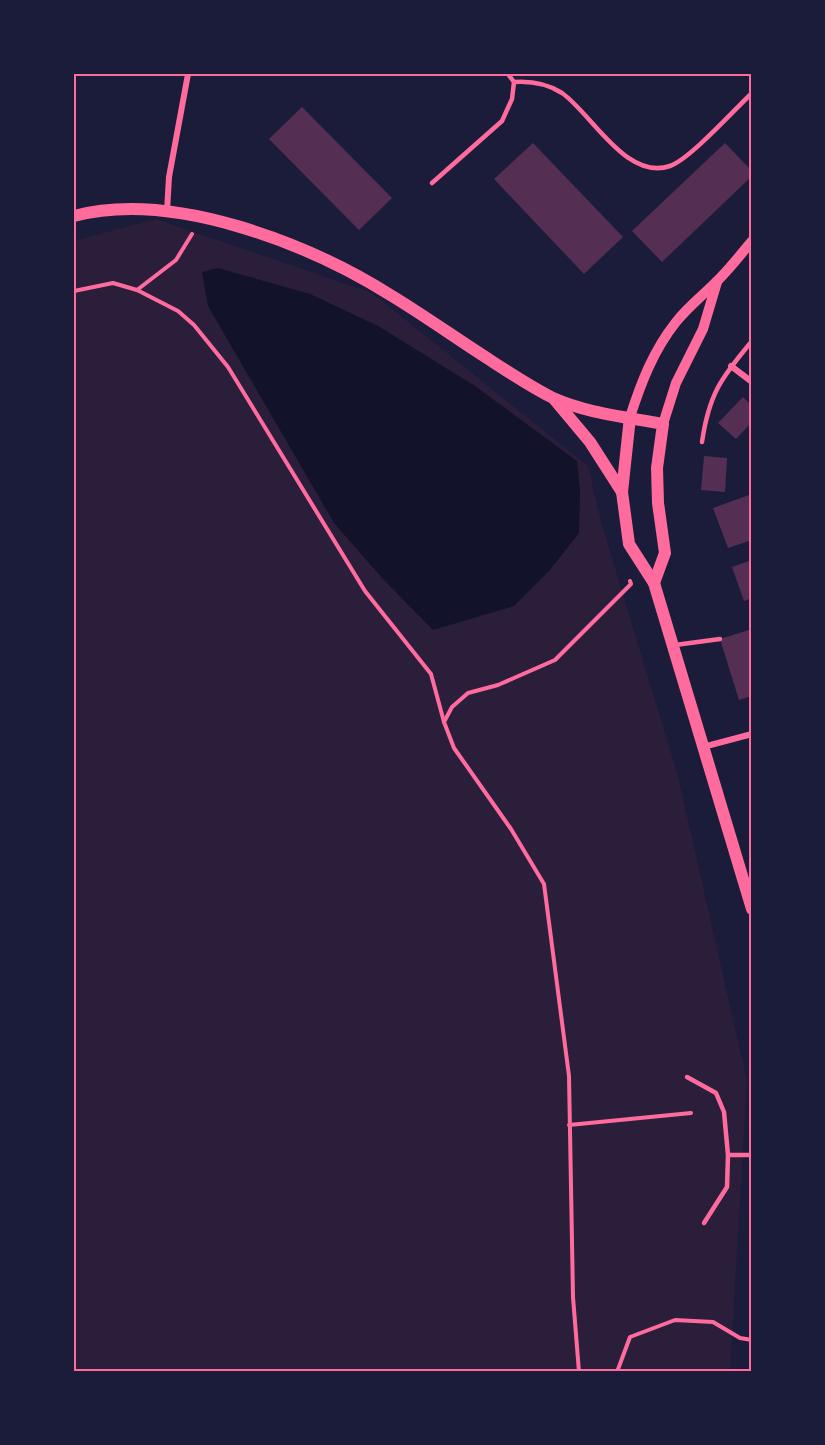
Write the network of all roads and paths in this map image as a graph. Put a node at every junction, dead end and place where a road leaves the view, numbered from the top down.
1 (188, 74) edge
2 (508, 74) edge
3 (514, 82) junction
4 (752, 93) edge
5 (432, 183) dead end
6 (167, 212) junction
7 (74, 216) edge
8 (201, 218) junction
9 (752, 242) edge
10 (717, 282) junction
11 (137, 290) junction
12 (74, 291) edge
13 (752, 341) edge
14 (730, 366) junction
15 (752, 382) edge
16 (554, 398) junction
17 (630, 417) junction
18 (663, 424) junction
19 (702, 442) dead end
20 (622, 492) junction
21 (654, 583) junction
22 (631, 584) dead end
23 (720, 639) dead end
24 (672, 645) junction
25 (444, 722) junction
26 (752, 734) edge
27 (702, 747) junction
28 (752, 909) edge
29 (687, 1077) dead end
30 (691, 1113) dead end
31 (568, 1125) junction
32 (728, 1155) junction
33 (752, 1155) edge
34 (704, 1222) dead end
35 (752, 1340) edge
36 (579, 1371) edge
37 (617, 1371) edge

1 - 6 street
2 - 3 lane
3 - 4 lane
3 - 5 lane
6 - 7 main road
6 - 8 main road
8 - 11 path
8 - 16 main road
9 - 10 street
10 - 17 street
10 - 18 street
11 - 12 path
11 - 25 path
13 - 14 lane
14 - 15 street
14 - 19 lane
16 - 17 main road
16 - 20 main road
17 - 18 main road
17 - 20 main road
18 - 21 main road
20 - 21 main road
21 - 24 main road
22 - 25 path
23 - 24 lane
24 - 27 main road
25 - 31 path
26 - 27 street
27 - 28 main road
29 - 32 lane
30 - 31 path
31 - 36 path
32 - 33 lane
32 - 34 lane
35 - 37 path

